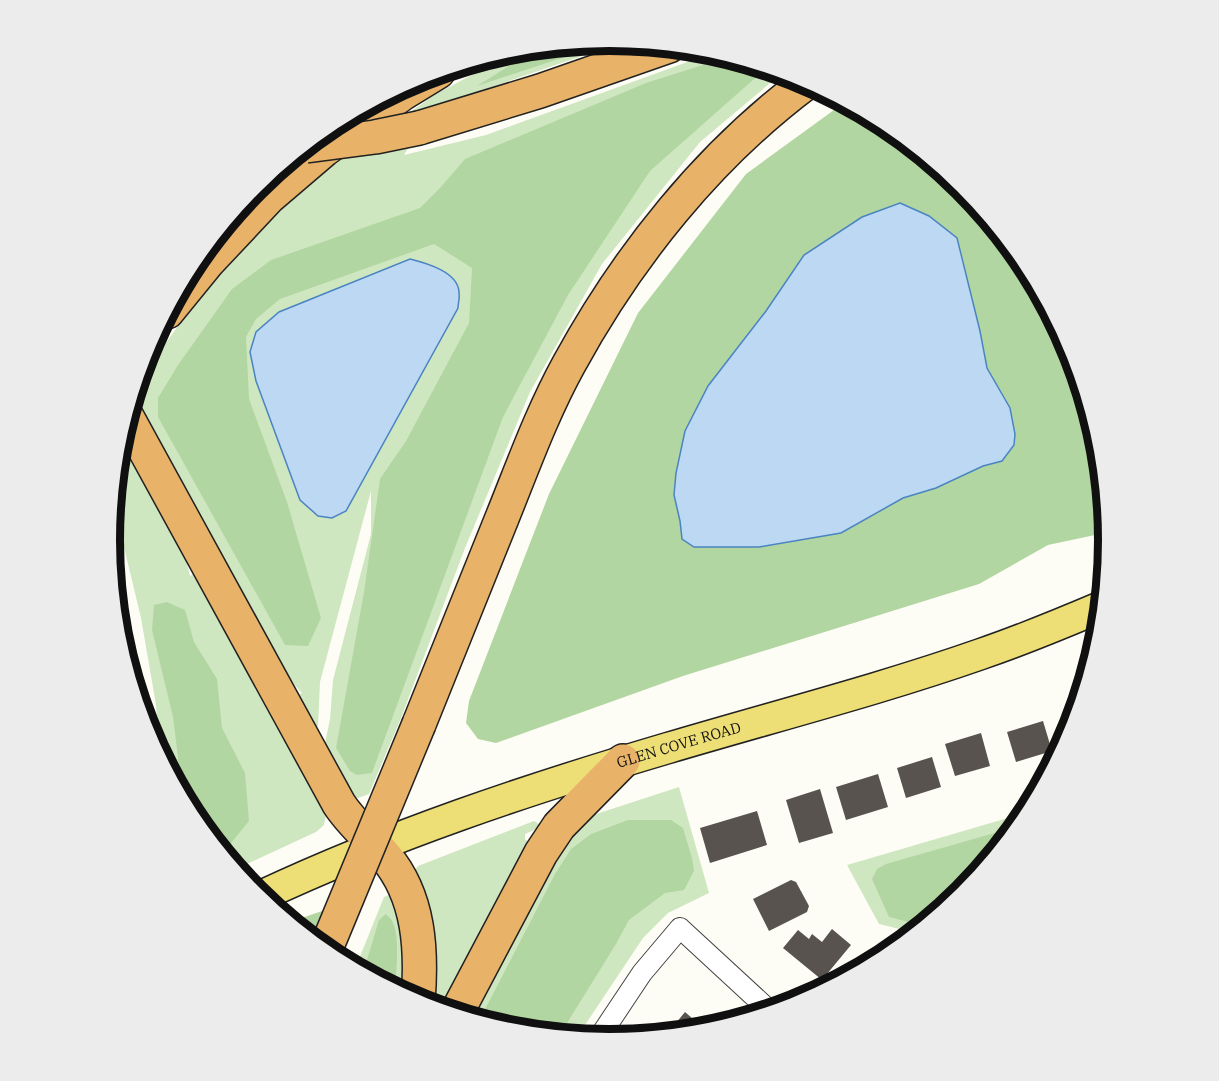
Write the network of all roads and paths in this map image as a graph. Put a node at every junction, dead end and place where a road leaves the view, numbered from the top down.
1 (650, 53) edge
2 (798, 89) edge
3 (389, 103) edge
4 (323, 144) edge
5 (202, 269) edge
6 (135, 430) edge
7 (1094, 610) edge
8 (623, 761) junction
9 (375, 846) junction
10 (269, 893) edge
11 (329, 941) edge
12 (419, 992) edge
13 (763, 1005) edge
14 (460, 1006) edge
15 (604, 1030) edge

1 - 4 highway, bridge
2 - 11 highway, bridge
3 - 5 highway
6 - 9 highway
7 - 8 main road, GLEN COVE ROAD
8 - 9 main road, GLEN COVE ROAD
8 - 14 highway
9 - 10 main road, GLEN COVE ROAD
9 - 12 highway
13 - 15 street

